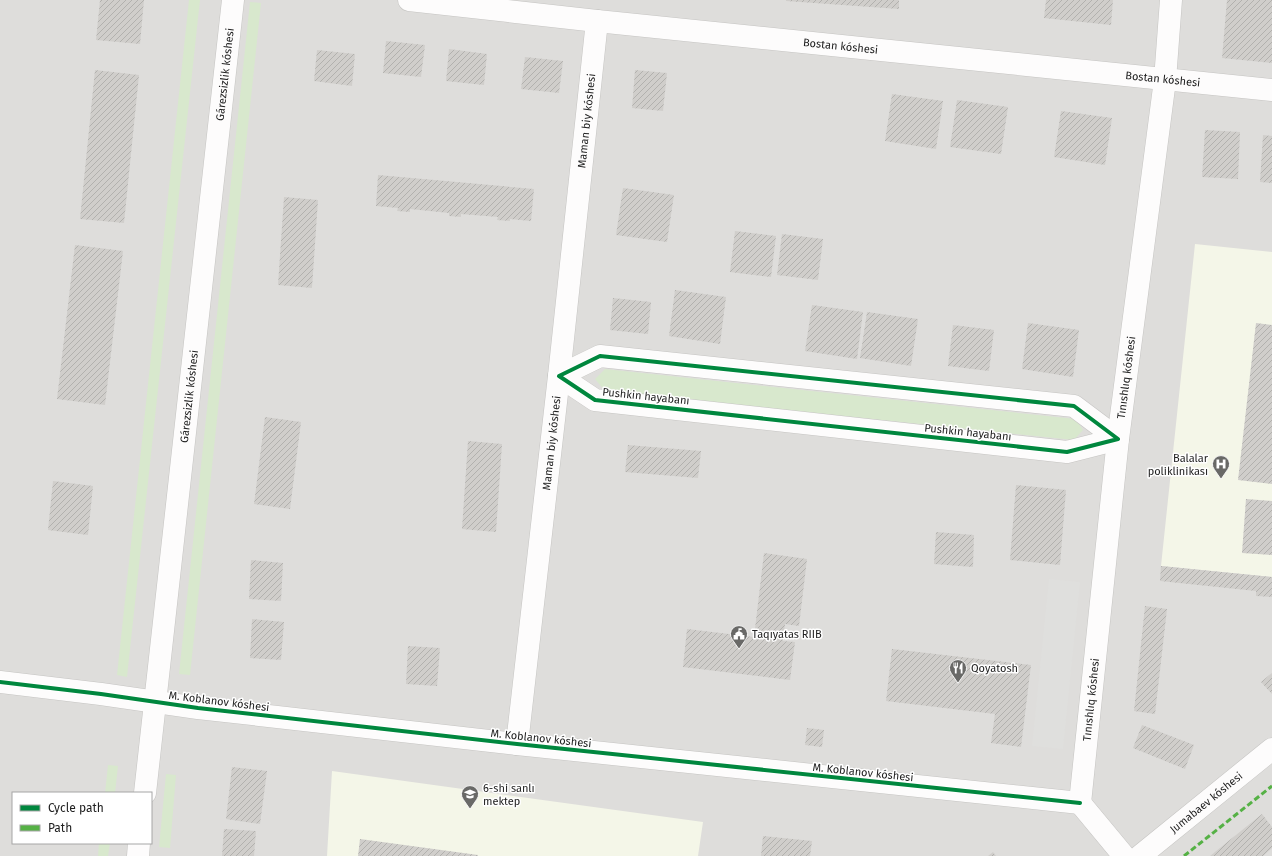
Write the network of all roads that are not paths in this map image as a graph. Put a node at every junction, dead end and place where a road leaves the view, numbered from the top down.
1 (233, 0) edge
2 (409, 0) edge
3 (1171, 0) edge
4 (597, 22) junction
5 (1165, 80) junction
6 (1272, 90) edge
7 (559, 376) junction
8 (1118, 439) junction
9 (0, 682) edge
10 (154, 703) junction
11 (517, 744) junction
12 (1272, 749) edge
13 (145, 792) edge
14 (1080, 804) junction
15 (140, 844) edge
16 (138, 856) edge
17 (1124, 856) edge
18 (1140, 856) edge

1 - 10 street, Gárezsizlik kóshesi
2 - 4 street, Bostan kóshesi
3 - 5 street, Tınıshlıq kóshesi
4 - 5 street, Bostan kóshesi
4 - 7 street, Maman biy kóshesi
5 - 6 street, Bostan kóshesi
5 - 8 street, Tınıshlıq kóshesi
7 - 8 street, Pushkin hayabanı
7 - 8 street
7 - 11 street, Maman biy kóshesi
8 - 14 street, Tınıshlıq kóshesi
9 - 10 street, M. Koblanov kóshesi
10 - 11 street, M. Koblanov kóshesi
10 - 13 street, Gárezsizlik kóshesi
11 - 14 street, M. Koblanov kóshesi
12 - 18 street, Jumabaev kóshesi
14 - 17 street
15 - 16 street

